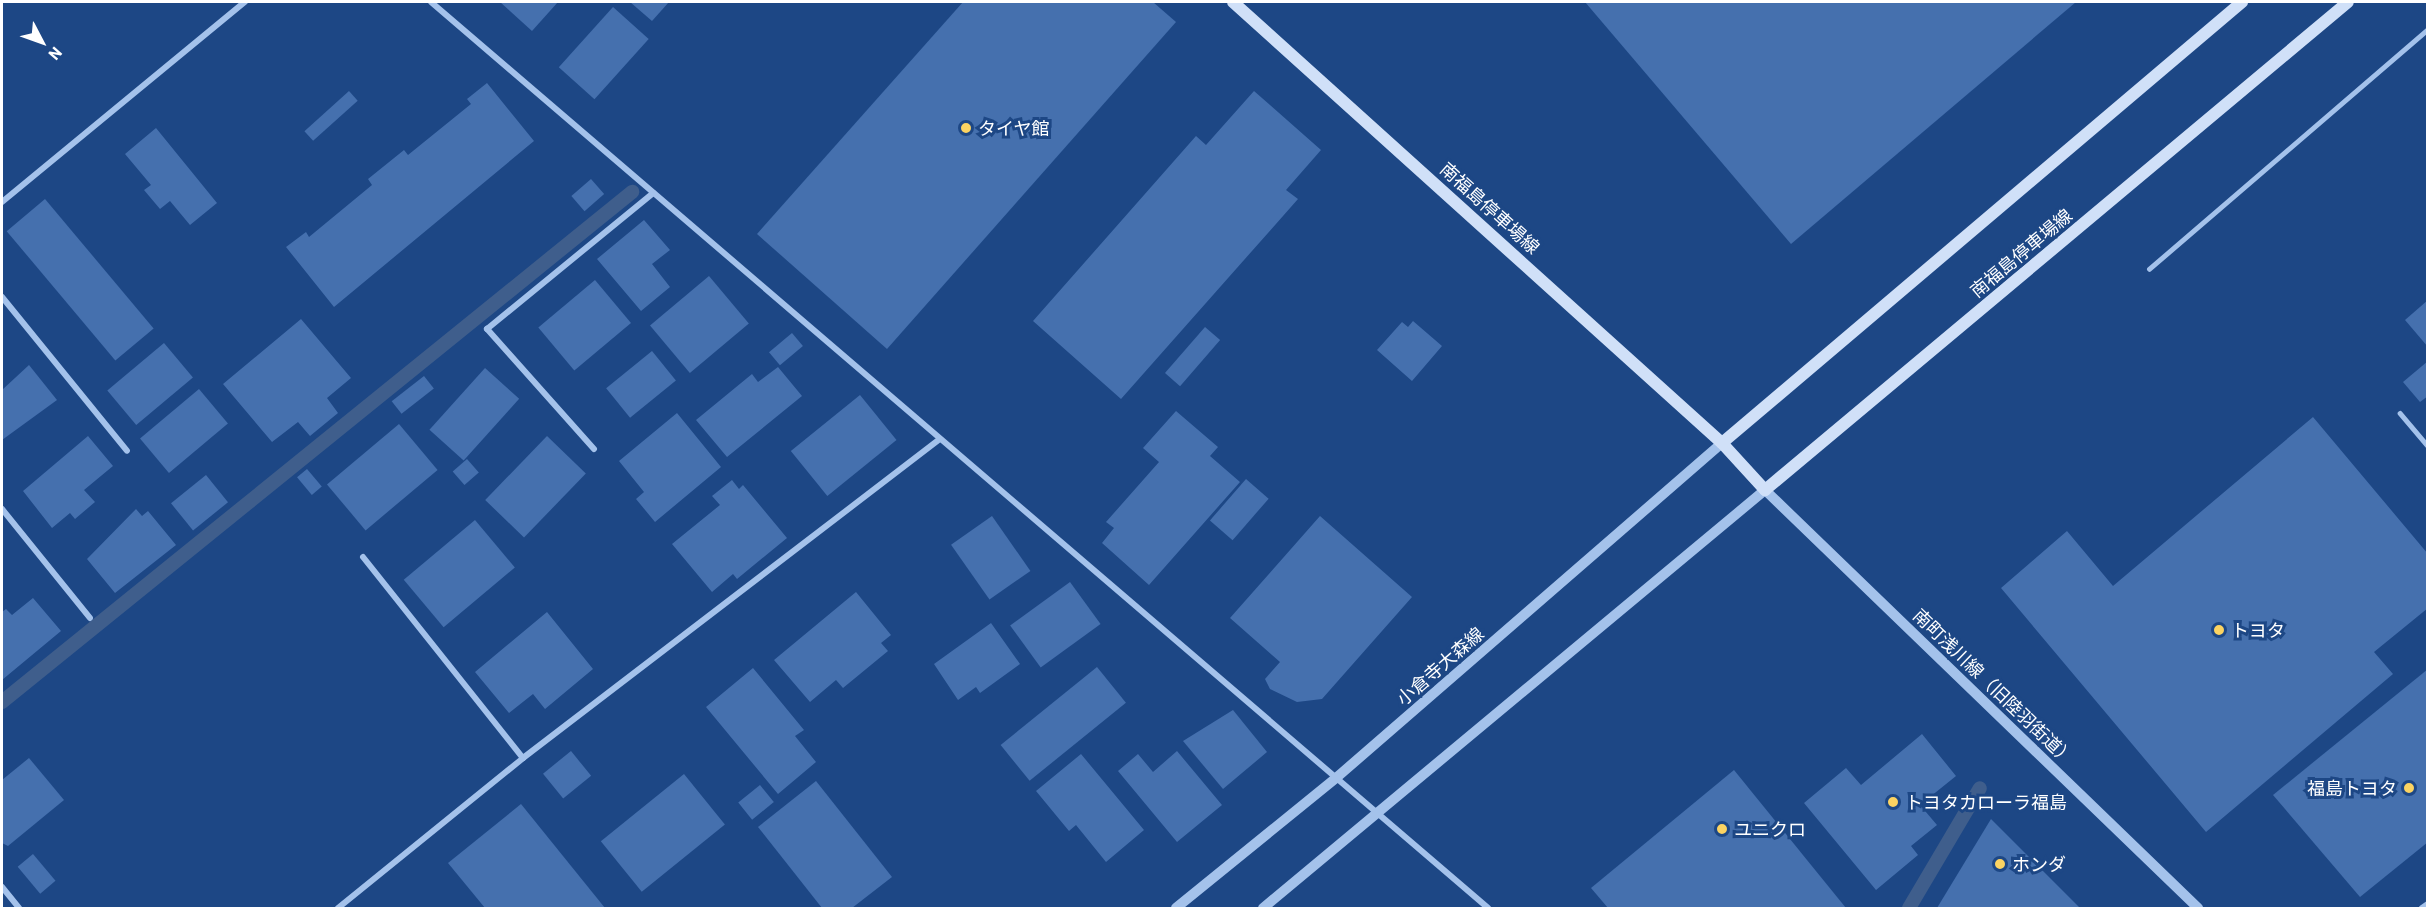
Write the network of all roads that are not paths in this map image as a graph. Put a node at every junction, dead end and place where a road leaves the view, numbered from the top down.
1 (245, 2) edge
2 (431, 2) edge
3 (1233, 2) edge
4 (2242, 2) edge
5 (2348, 2) edge
6 (2427, 29) edge
7 (653, 193) junction
8 (2, 202) edge
9 (2149, 269) dead end
10 (2, 297) edge
11 (2400, 413) dead end
12 (940, 439) junction
13 (1722, 443) junction
14 (2427, 446) edge
15 (594, 449) dead end
16 (127, 451) dead end
17 (1765, 490) junction
18 (2, 509) edge
19 (363, 557) dead end
20 (90, 618) dead end
21 (523, 758) junction
22 (1336, 778) junction
23 (1379, 815) junction
24 (2, 887) edge
25 (2427, 903) edge
26 (19, 909) edge
27 (338, 909) edge
28 (1176, 909) edge
29 (1263, 909) edge
30 (1488, 909) edge
31 (2198, 909) edge
32 (2421, 909) edge

1 - 8 street
2 - 7 street
3 - 13 main road, 南福島停車場線
4 - 13 main road
5 - 17 main road, 南福島停車場線
6 - 9 lane
7 - 12 street
7 - 15 street
10 - 16 street
11 - 14 lane
12 - 21 street
12 - 22 street
13 - 17 main road, 南福島停車場線
13 - 22 street, 小倉寺大森線
17 - 23 street
17 - 31 street, 南町浅川線（旧陸羽街道）
18 - 20 street
19 - 21 street
21 - 27 street
22 - 23 street
22 - 28 street, 小倉寺大森線
23 - 29 street
23 - 30 street
24 - 26 street
25 - 32 street

